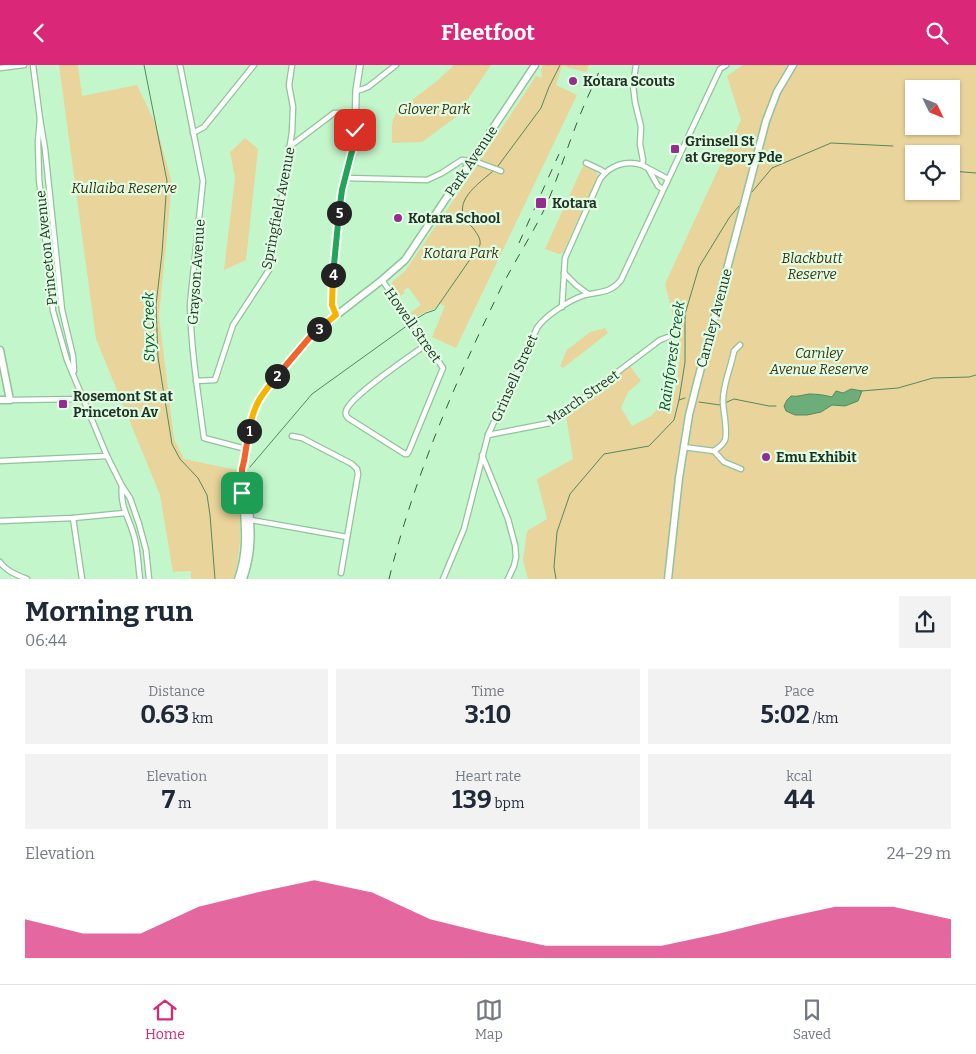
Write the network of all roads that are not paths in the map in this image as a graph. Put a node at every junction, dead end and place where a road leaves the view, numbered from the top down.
1 (24, 65) edge
2 (33, 65) edge
3 (180, 65) edge
4 (254, 65) edge
5 (292, 65) edge
6 (360, 65) edge
7 (396, 65) edge
8 (535, 65) edge
9 (636, 65) edge
10 (726, 65) edge
11 (792, 65) edge
12 (0, 68) edge
13 (356, 91) junction
14 (355, 113) junction
15 (40, 119) junction
16 (193, 133) junction
17 (289, 147) junction
18 (471, 161) junction
19 (586, 163) dead end
20 (642, 165) junction
21 (648, 169) junction
22 (501, 171) dead end
23 (605, 173) junction
24 (345, 178) junction
25 (668, 179) junction
26 (663, 189) junction
27 (564, 273) junction
28 (382, 280) junction
29 (588, 294) junction
30 (562, 307) junction
31 (336, 315) junction
32 (668, 337) dead end
33 (427, 344) junction
34 (740, 345) dead end
35 (0, 350) edge
36 (74, 375) junction
37 (196, 381) junction
38 (83, 399) junction
39 (10, 400) junction
40 (0, 401) edge
41 (488, 435) junction
42 (292, 436) dead end
43 (683, 447) junction
44 (246, 449) junction
45 (714, 451) junction
46 (482, 455) junction
47 (107, 456) junction
48 (0, 461) edge
49 (244, 461) junction
50 (740, 469) dead end
51 (122, 486) junction
52 (242, 493) junction
53 (125, 513) junction
54 (73, 518) junction
55 (0, 521) edge
56 (251, 521) junction
57 (347, 537) junction
58 (246, 548) junction
59 (0, 562) edge
60 (341, 573) dead end
61 (27, 579) edge
62 (82, 579) edge
63 (140, 579) edge
64 (149, 579) edge
65 (238, 579) edge
66 (243, 579) edge
67 (443, 579) edge
68 (508, 579) edge
69 (668, 579) edge

1 - 12 street
2 - 15 street, Princeton Avenue
3 - 16 street, Grayson Avenue
4 - 16 street
5 - 17 street, Springfield Avenue
6 - 13 street
7 - 13 street
8 - 18 main road, Park Avenue
9 - 20 street
10 - 25 street, Grinsell Street
11 - 43 main road, Carnley Avenue
13 - 14 street
14 - 17 street
14 - 24 street
15 - 36 street, Princeton Avenue
15 - 36 street, Princeton Avenue
16 - 37 street, Grayson Avenue
17 - 37 street, Springfield Avenue
18 - 22 street
18 - 24 street
18 - 28 main road, Park Avenue
19 - 23 street
20 - 21 street
20 - 23 street
21 - 25 street
21 - 26 street
23 - 27 street
24 - 31 street
25 - 26 street, Grinsell Street
26 - 29 street, Grinsell Street
27 - 29 street
27 - 30 street
28 - 31 main road, Park Avenue
28 - 33 street, Howell Street
29 - 30 street, Grinsell Street
30 - 41 street, Grinsell Street
31 - 44 main road, Park Avenue
32 - 41 street, March Street
33 - 33 street, Howell Street
34 - 45 street
35 - 39 main road
36 - 38 street, Princeton Avenue
37 - 44 street, Grayson Avenue
38 - 39 street
38 - 47 street, Princeton Avenue
39 - 40 main road
41 - 46 street, Grinsell Street
42 - 57 street
43 - 45 street
43 - 69 main road, Carnley Avenue
44 - 49 main road, Park Avenue
45 - 50 street
46 - 67 street, Grinsell Street
46 - 68 street
47 - 48 street
47 - 51 street, Princeton Avenue
49 - 52 main road, Park Avenue
49 - 56 main road, Park Avenue
51 - 53 street, Princeton Avenue
51 - 64 street, Princeton Avenue
52 - 56 main road
52 - 58 main road, Park Avenue
53 - 54 street
53 - 63 street, Princeton Avenue
54 - 55 street
54 - 62 street
56 - 57 street
56 - 58 main road
56 - 66 main road, Park Avenue
57 - 60 street
58 - 65 main road, Park Avenue
59 - 61 street

